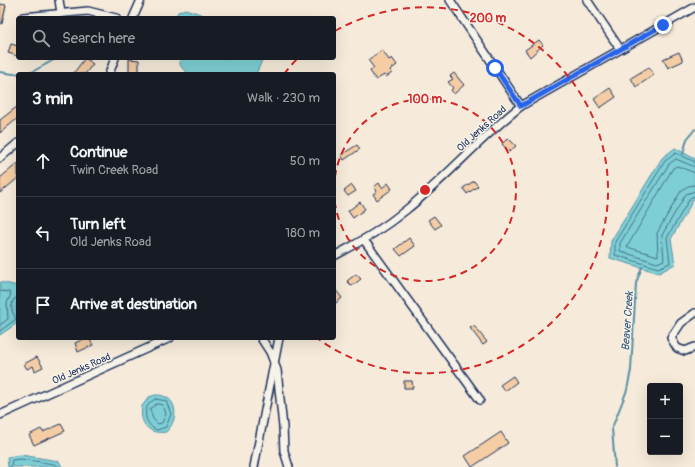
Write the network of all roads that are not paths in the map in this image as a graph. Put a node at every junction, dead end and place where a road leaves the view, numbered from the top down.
1 (59, 0) edge
2 (141, 0) edge
3 (450, 0) edge
4 (587, 0) edge
5 (695, 7) edge
6 (61, 13) junction
7 (32, 16) edge
8 (108, 16) edge
9 (134, 16) edge
10 (620, 49) junction
11 (114, 60) edge
12 (110, 72) edge
13 (521, 106) junction
14 (16, 145) edge
15 (0, 158) edge
16 (364, 240) junction
17 (336, 255) edge
18 (695, 312) edge
19 (166, 340) edge
20 (262, 340) edge
21 (278, 340) edge
22 (695, 347) edge
23 (274, 360) junction
24 (480, 400) dead end
25 (0, 415) edge
26 (254, 467) edge
27 (289, 467) edge

1 - 6 street
2 - 9 street
3 - 13 street
4 - 10 street
5 - 10 street, Old Jenks Road
6 - 7 street
6 - 8 street
10 - 13 street, Old Jenks Road
11 - 12 street
13 - 16 street, Old Jenks Road
14 - 15 street
16 - 17 street, Old Jenks Road
16 - 24 street
18 - 22 street
19 - 25 street, Old Jenks Road
20 - 23 street
21 - 23 street
23 - 26 street
23 - 27 street

